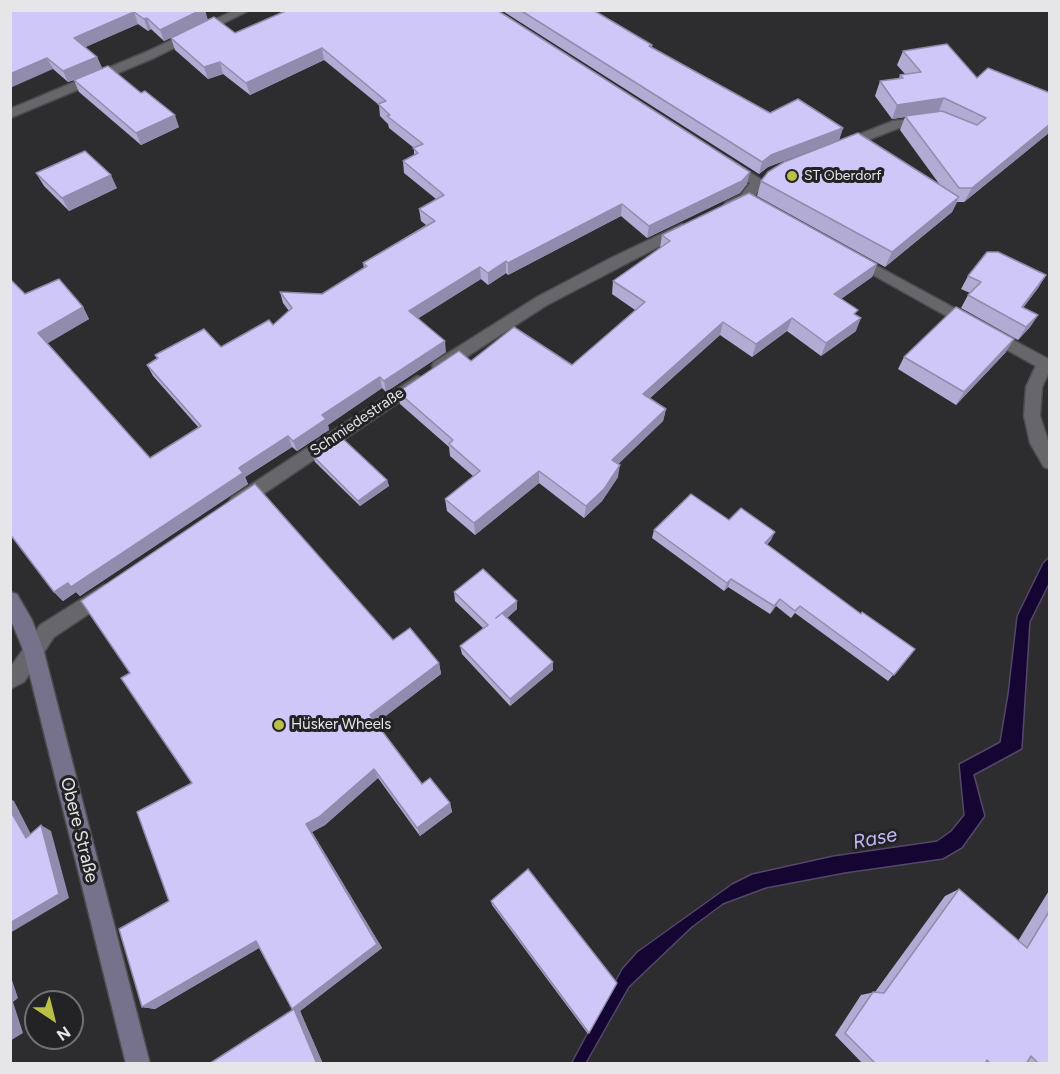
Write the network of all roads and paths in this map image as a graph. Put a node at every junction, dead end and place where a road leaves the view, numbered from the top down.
1 (245, 10) edge
2 (10, 114) edge
3 (938, 119) edge
4 (832, 149) edge
5 (720, 157) edge
6 (717, 212) edge
7 (698, 222) edge
8 (839, 250) edge
9 (1047, 366) edge
10 (1050, 462) edge
11 (223, 512) edge
12 (116, 585) edge
13 (10, 600) edge
14 (34, 652) junction
15 (10, 680) edge
16 (138, 1064) edge

1 - 2 street
3 - 4 street
5 - 6 street
7 - 11 street, Schmiedestraße
8 - 9 street
9 - 10 street
12 - 14 street
13 - 14 street, Obere Straße
14 - 15 street
14 - 16 street, Obere Straße

